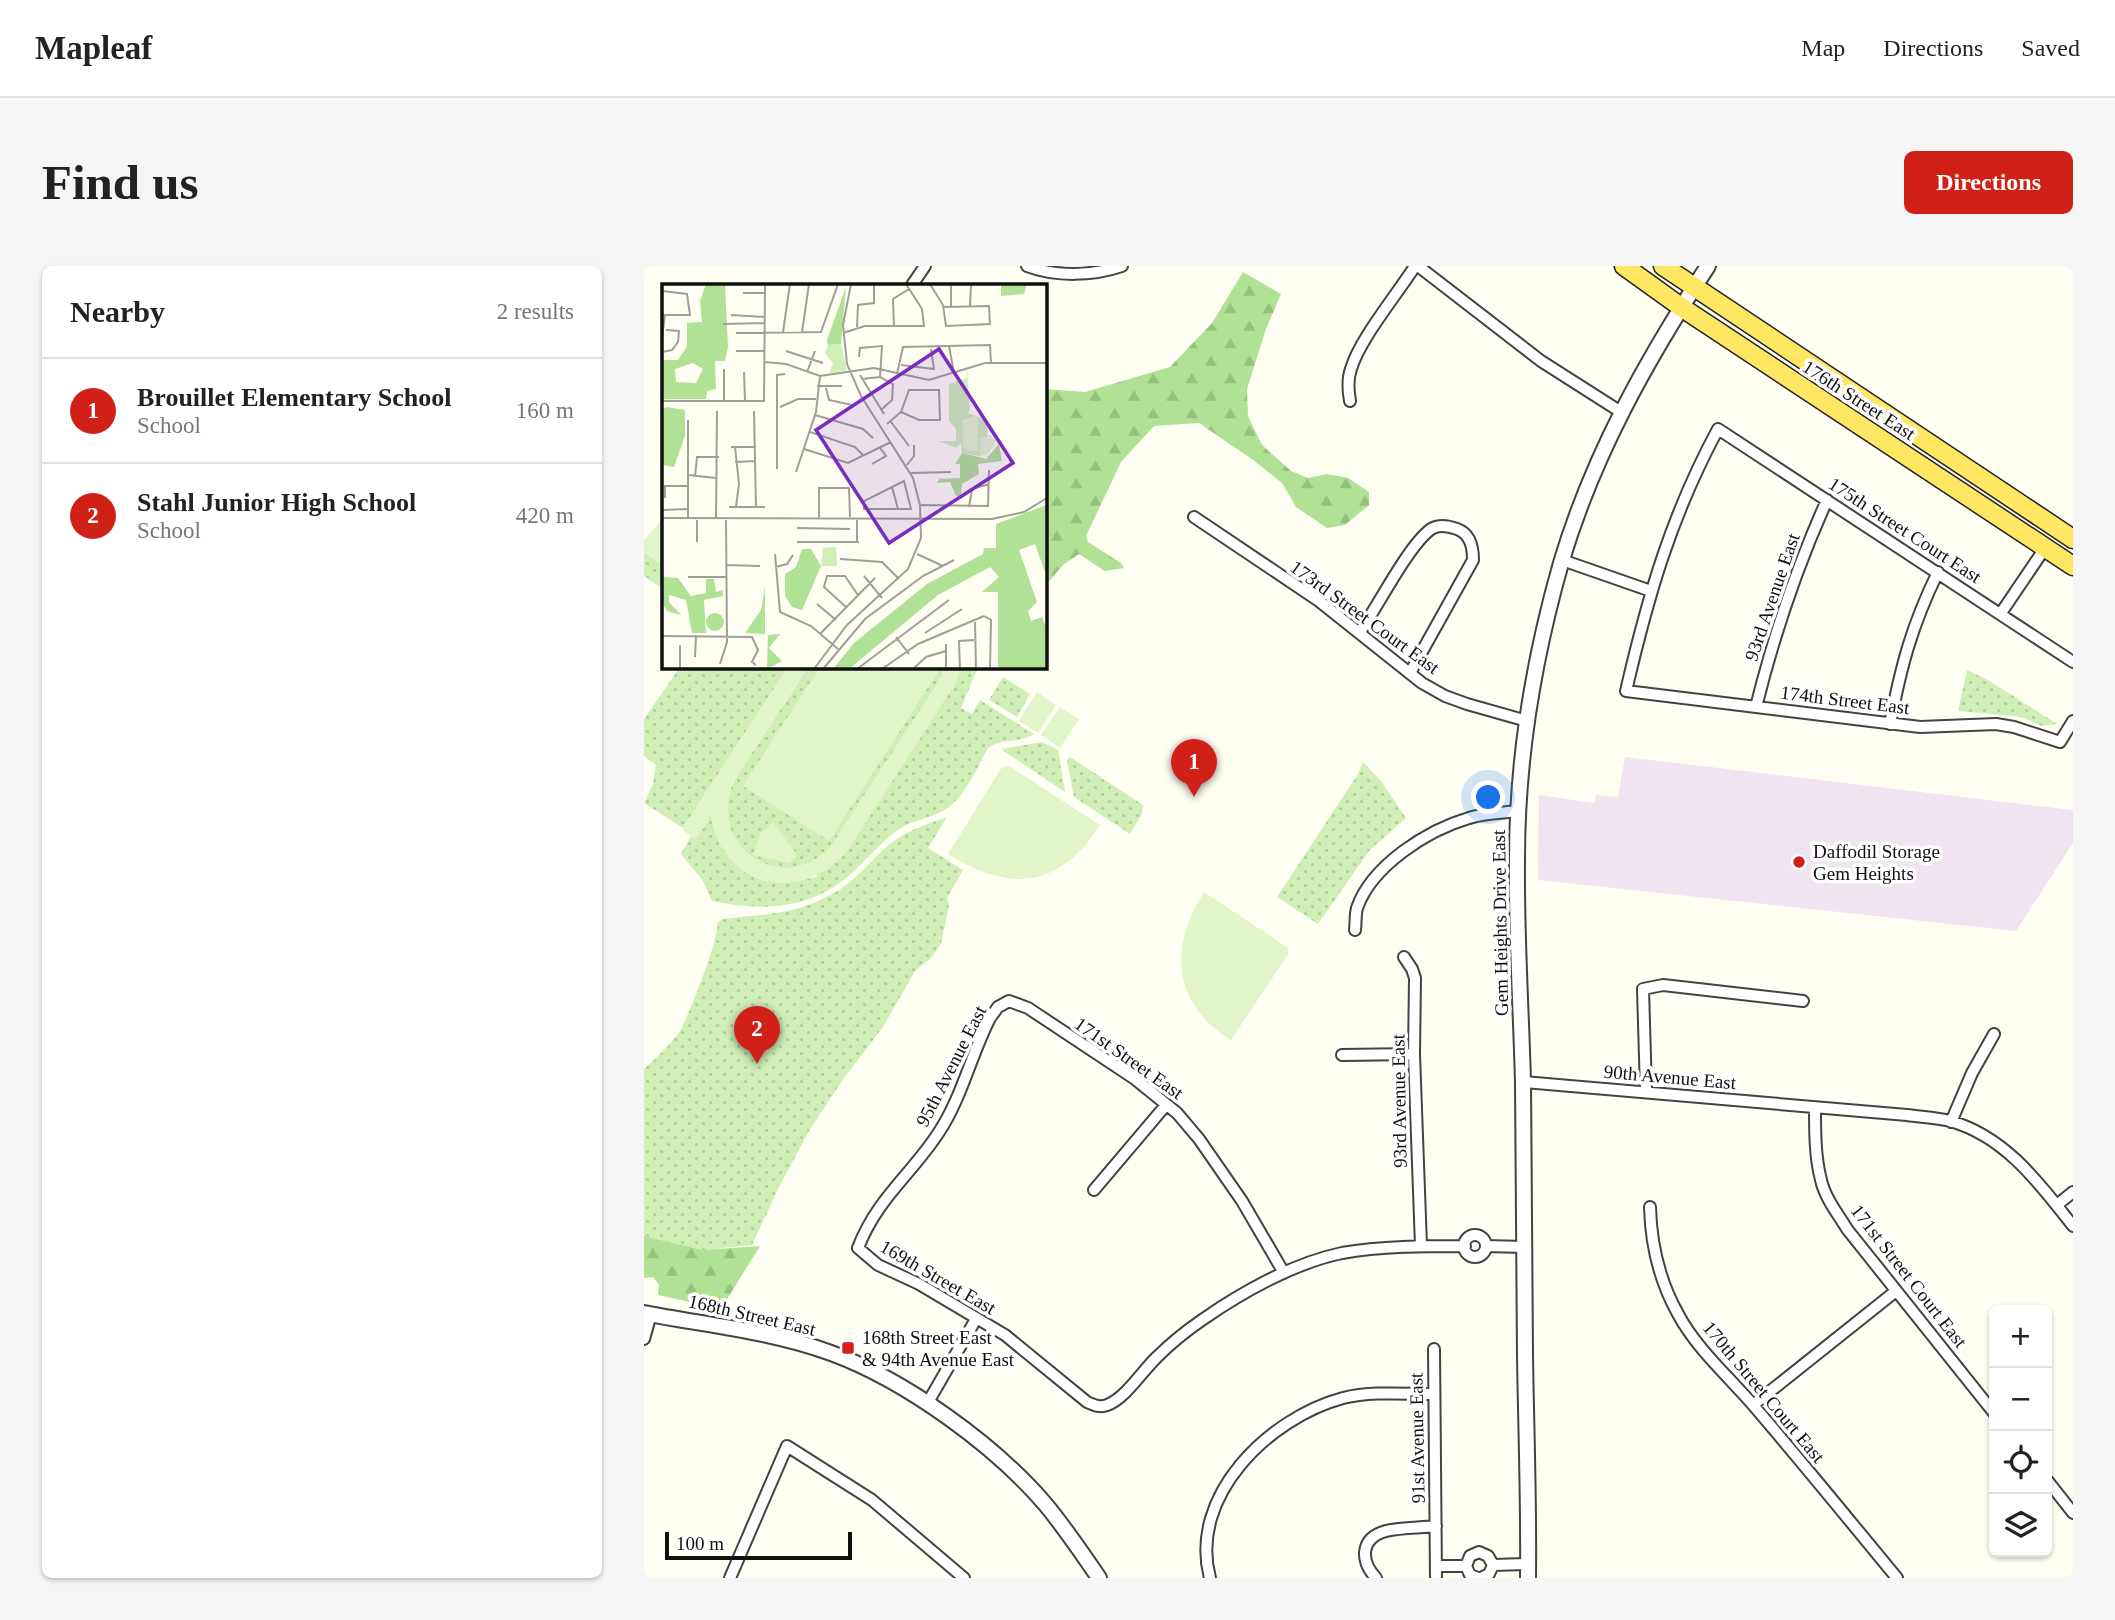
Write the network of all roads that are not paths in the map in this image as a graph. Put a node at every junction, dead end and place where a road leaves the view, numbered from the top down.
1 (925, 266) edge
2 (1027, 266) edge
3 (1122, 266) edge
4 (1417, 266) edge
5 (1624, 266) edge
6 (1663, 266) edge
7 (1709, 266) edge
8 (913, 284) edge
9 (1694, 288) junction
10 (1681, 307) junction
11 (1350, 401) dead end
12 (1621, 412) junction
13 (1827, 500) junction
14 (1194, 517) dead end
15 (2073, 539) edge
16 (2045, 548) junction
17 (1562, 560) junction
18 (2073, 566) edge
19 (1938, 572) junction
20 (1651, 590) junction
21 (2001, 613) junction
22 (1360, 632) junction
23 (2073, 662) edge
24 (1410, 673) junction
25 (1756, 707) junction
26 (1527, 721) junction
27 (2073, 721) edge
28 (1890, 724) junction
29 (1518, 811) junction
30 (1355, 930) dead end
31 (1404, 957) dead end
32 (1803, 1000) dead end
33 (1004, 1003) joint
34 (1994, 1034) dead end
35 (1415, 1054) junction
36 (1342, 1055) dead end
37 (1523, 1082) junction
38 (1646, 1091) junction
39 (1166, 1105) junction
40 (1815, 1108) junction
41 (1951, 1122) junction
42 (1094, 1190) dead end
43 (2073, 1192) edge
44 (2057, 1206) junction
45 (1650, 1207) dead end
46 (2073, 1226) edge
47 (1421, 1246) junction
48 (1524, 1247) junction
49 (858, 1248) joint
50 (1284, 1273) junction
51 (1896, 1291) junction
52 (647, 1313) edge
53 (976, 1319) junction
54 (644, 1339) edge
55 (1434, 1349) dead end
56 (1433, 1394) junction
57 (927, 1404) junction
58 (1753, 1405) junction
59 (1989, 1407) edge
60 (2052, 1486) edge
61 (2073, 1513) edge
62 (1436, 1526) junction
63 (1493, 1565) junction
64 (1466, 1566) junction
65 (1528, 1571) edge
66 (1437, 1572) edge
67 (730, 1578) edge
68 (964, 1578) edge
69 (1099, 1578) edge
70 (1210, 1578) edge
71 (1376, 1578) edge
72 (1480, 1578) edge
73 (1897, 1578) edge

1 - 8 street
2 - 3 street
4 - 11 street
4 - 12 street
5 - 10 main road, 176th Street East
6 - 9 main road, 176th Street East
7 - 9 street, Gem Heights Drive East
9 - 10 street, Gem Heights Drive East
9 - 15 main road, 176th Street East
10 - 12 street, Gem Heights Drive East
10 - 16 main road, 176th Street East
12 - 17 street, Gem Heights Drive East
13 - 19 street, 175th Street Court East
13 - 20 street, 175th Street Court East
13 - 25 street, 93rd Avenue East
14 - 22 street, 173rd Street Court East
16 - 18 main road, 176th Street East
16 - 21 street
17 - 20 street
17 - 26 street, Gem Heights Drive East
19 - 21 street, 175th Street Court East
19 - 28 street
20 - 25 street, 174th Street East
21 - 23 street, 175th Street Court East
22 - 24 street, 173rd Street Court East
22 - 24 street
24 - 26 street, 173rd Street Court East
25 - 28 street, 174th Street East
26 - 29 street, Gem Heights Drive East
27 - 28 street, 174th Street East
29 - 30 street
29 - 37 street, Gem Heights Drive East
31 - 35 street, 93rd Avenue East
32 - 38 street
33 - 39 street, 171st Street East
33 - 49 street, 95th Avenue East
34 - 41 street
35 - 36 street
35 - 47 street, 93rd Avenue East
37 - 38 street, 90th Avenue East
37 - 48 street, Gem Heights Drive East
38 - 40 street, 90th Avenue East
39 - 42 street
39 - 50 street, 171st Street East
40 - 41 street, 90th Avenue East
40 - 51 street, 171st Street Court East
41 - 44 street, 90th Avenue East
43 - 44 street
44 - 46 street, 90th Avenue East
45 - 58 street, 170th Street Court East
47 - 48 street
47 - 50 street
48 - 65 street, Gem Heights Drive East
49 - 53 street, 169th Street East
50 - 53 street, 169th Street East
51 - 58 street
51 - 59 street, 171st Street Court East
52 - 54 street
52 - 57 street, 168th Street East
53 - 57 street
55 - 56 street, 91st Avenue East
56 - 62 street, 91st Avenue East
56 - 70 street
57 - 69 street, 168th Street East
58 - 73 street, 170th Street Court East
60 - 61 street
62 - 66 street, 91st Avenue East
62 - 71 street, 91st Avenue East
63 - 64 street
63 - 65 street
63 - 72 street
64 - 66 street
64 - 72 street
67 - 68 street

